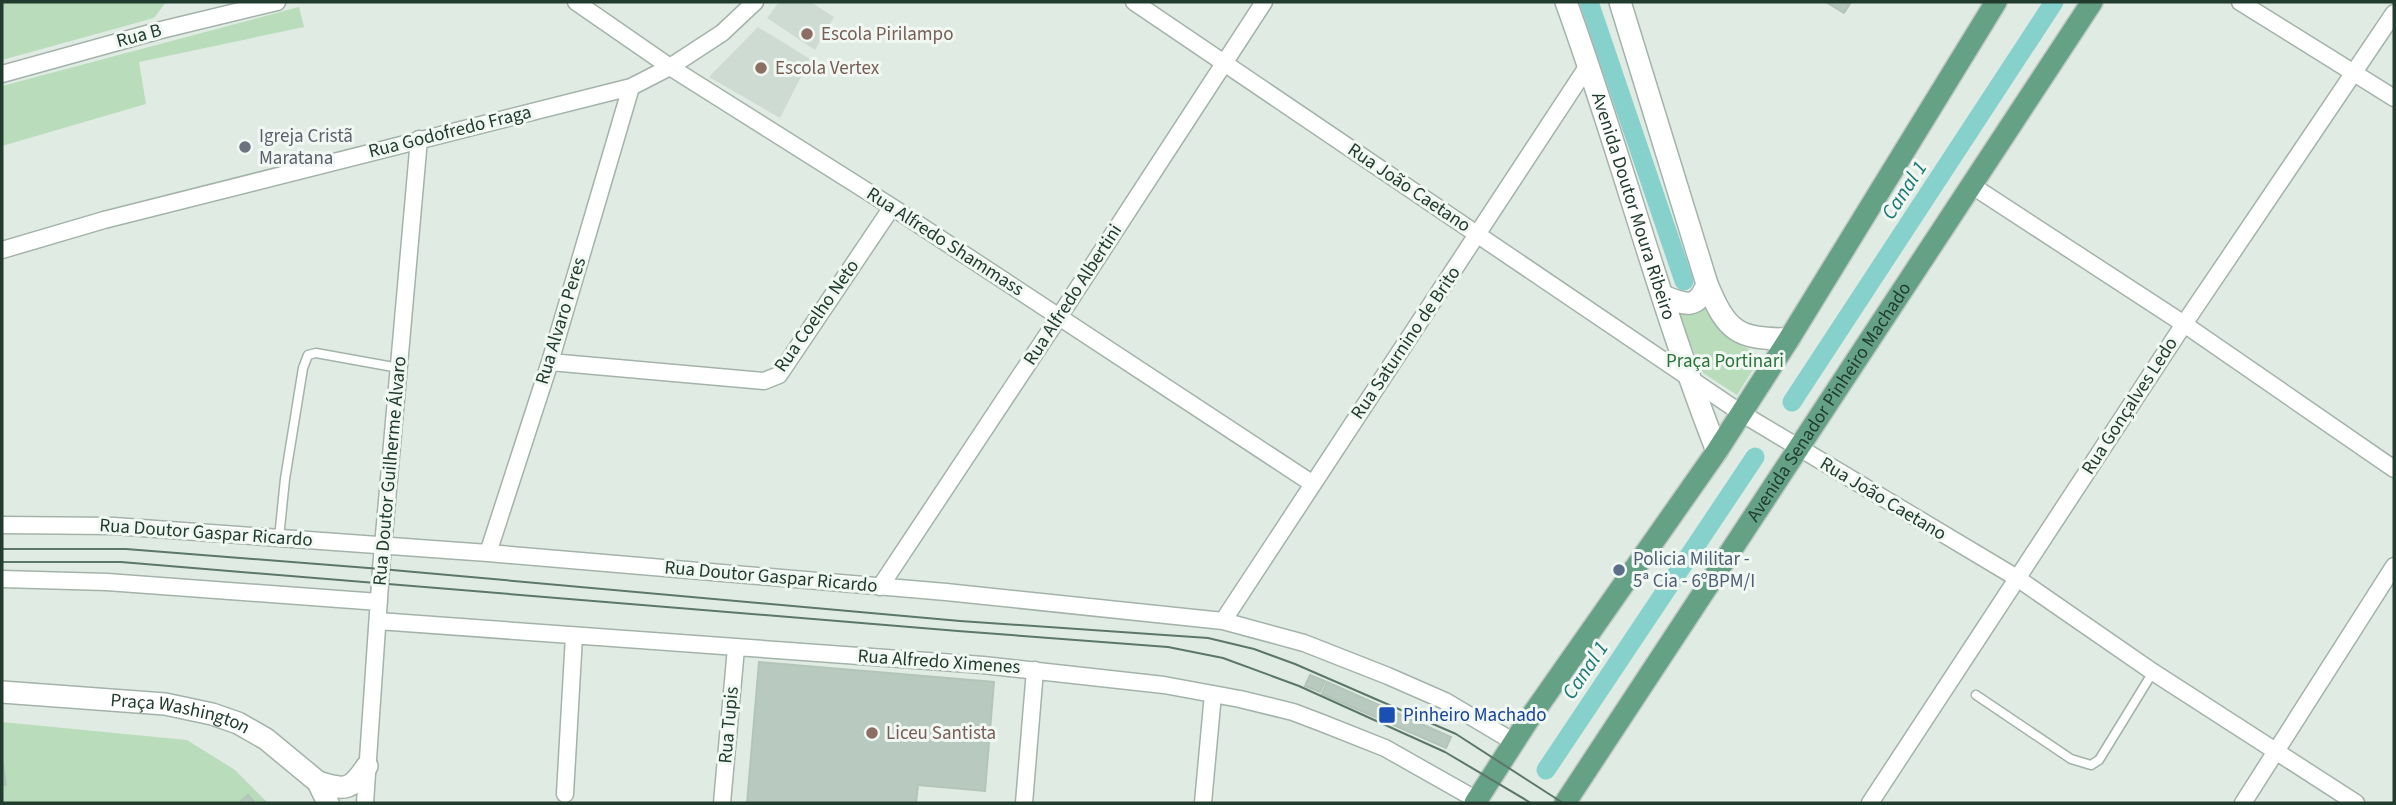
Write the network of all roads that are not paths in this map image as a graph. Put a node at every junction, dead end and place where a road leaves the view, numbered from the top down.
1 (276, 2) edge
2 (576, 2) edge
3 (755, 2) edge
4 (1134, 2) edge
5 (1264, 2) edge
6 (1566, 2) edge
7 (1996, 2) edge
8 (2092, 2) edge
9 (2240, 2) edge
10 (1625, 5) edge
11 (2394, 13) edge
12 (1224, 63) junction
13 (1589, 64) junction
14 (670, 67) junction
15 (2354, 73) junction
16 (2, 75) edge
17 (631, 87) junction
18 (2394, 98) edge
19 (419, 139) junction
20 (1971, 186) junction
21 (891, 207) junction
22 (1478, 235) junction
23 (2, 250) edge
24 (1707, 284) junction
25 (1663, 296) junction
26 (1059, 317) junction
27 (2184, 324) junction
28 (1789, 340) junction
29 (550, 362) junction
30 (399, 368) junction
31 (1688, 377) junction
32 (1746, 416) junction
33 (1793, 446) junction
34 (1717, 451) junction
35 (2394, 469) edge
36 (1313, 484) junction
37 (2, 525) edge
38 (279, 538) junction
39 (384, 546) junction
40 (488, 553) junction
41 (2394, 566) edge
42 (2017, 578) junction
43 (2, 579) edge
44 (880, 587) junction
45 (379, 602) junction
46 (377, 621) junction
47 (1223, 621) junction
48 (574, 636) junction
49 (736, 648) junction
50 (1035, 670) junction
51 (2153, 672) junction
52 (2, 692) edge
53 (1213, 694) junction
54 (1976, 695) dead end
55 (1514, 742) junction
56 (2276, 752) junction
57 (367, 766) junction
58 (318, 782) junction
59 (565, 794) dead end
60 (1572, 801) edge
61 (1476, 802) edge
62 (328, 803) edge
63 (365, 803) edge
64 (722, 803) edge
65 (1024, 803) edge
66 (1203, 803) edge
67 (1870, 803) edge
68 (2243, 803) edge
69 (2356, 803) edge

1 - 16 street, Rua B
2 - 14 street, Rua Alfredo Shammass
3 - 14 street, Rua Godofredo Fraga
4 - 12 street, Rua João Caetano
5 - 12 street, Rua Alfredo Albertini
6 - 13 street, Avenida Doutor Moura Ribeiro
7 - 28 main road
8 - 20 main road, Avenida Senador Pinheiro Machado
9 - 15 street
10 - 24 street
11 - 15 street, Rua Gonçalves Ledo
12 - 22 street, Rua João Caetano
12 - 26 street, Rua Alfredo Albertini
13 - 22 street, Rua Saturnino de Brito
13 - 25 street, Avenida Doutor Moura Ribeiro
14 - 17 street, Rua Godofredo Fraga
14 - 21 street, Rua Alfredo Shammass
15 - 18 street
15 - 27 street, Rua Gonçalves Ledo
17 - 19 street, Rua Godofredo Fraga
17 - 29 street, Rua Alvaro Peres
19 - 23 street, Rua Godofredo Fraga
19 - 30 street, Rua Doutor Guilherme Álvaro
20 - 27 street
20 - 33 main road, Avenida Senador Pinheiro Machado
21 - 26 street, Rua Alfredo Shammass
21 - 29 street, Rua Coelho Neto
22 - 31 street, Rua João Caetano
22 - 36 street, Rua Saturnino de Brito
24 - 25 street
24 - 28 street
25 - 31 street, Avenida Doutor Moura Ribeiro
26 - 36 street, Rua Alfredo Shammass
26 - 44 street, Rua Alfredo Albertini
27 - 35 street
27 - 42 street, Rua Gonçalves Ledo
28 - 32 main road
29 - 40 street, Rua Alvaro Peres
30 - 38 lane
30 - 39 street, Rua Doutor Guilherme Álvaro
31 - 32 street, Rua João Caetano
31 - 34 street, Avenida Doutor Moura Ribeiro
32 - 33 street, Rua João Caetano
32 - 34 main road
33 - 42 street, Rua João Caetano
33 - 60 main road, Avenida Senador Pinheiro Machado
34 - 55 main road
36 - 47 street, Rua Saturnino de Brito
37 - 38 street, Rua Doutor Gaspar Ricardo
38 - 39 street, Rua Doutor Gaspar Ricardo
39 - 40 street, Rua Doutor Gaspar Ricardo
39 - 45 street, Rua Doutor Guilherme Álvaro
40 - 44 street, Rua Doutor Gaspar Ricardo
41 - 56 street
42 - 51 street, Rua João Caetano
42 - 67 street, Rua Gonçalves Ledo
43 - 45 street
44 - 47 street, Rua Doutor Gaspar Ricardo
45 - 46 street, Rua Doutor Guilherme Álvaro
46 - 48 street, Rua Alfredo Ximenes
46 - 57 street, Rua Doutor Guilherme Álvaro
47 - 55 street, Rua Doutor Gaspar Ricardo
48 - 49 street, Rua Alfredo Ximenes
48 - 59 street
49 - 50 street, Rua Alfredo Ximenes
49 - 64 street, Rua Tupis
50 - 53 street, Rua Alfredo Ximenes
50 - 65 street
51 - 54 lane
51 - 56 street, Rua João Caetano
52 - 58 street, Praça Washington
53 - 61 street, Rua Alfredo Ximenes
53 - 66 street
55 - 61 main road
56 - 68 street
56 - 69 street, Rua João Caetano
57 - 58 street
57 - 63 street, Rua Doutor Guilherme Álvaro
58 - 62 street, Praça Washington

